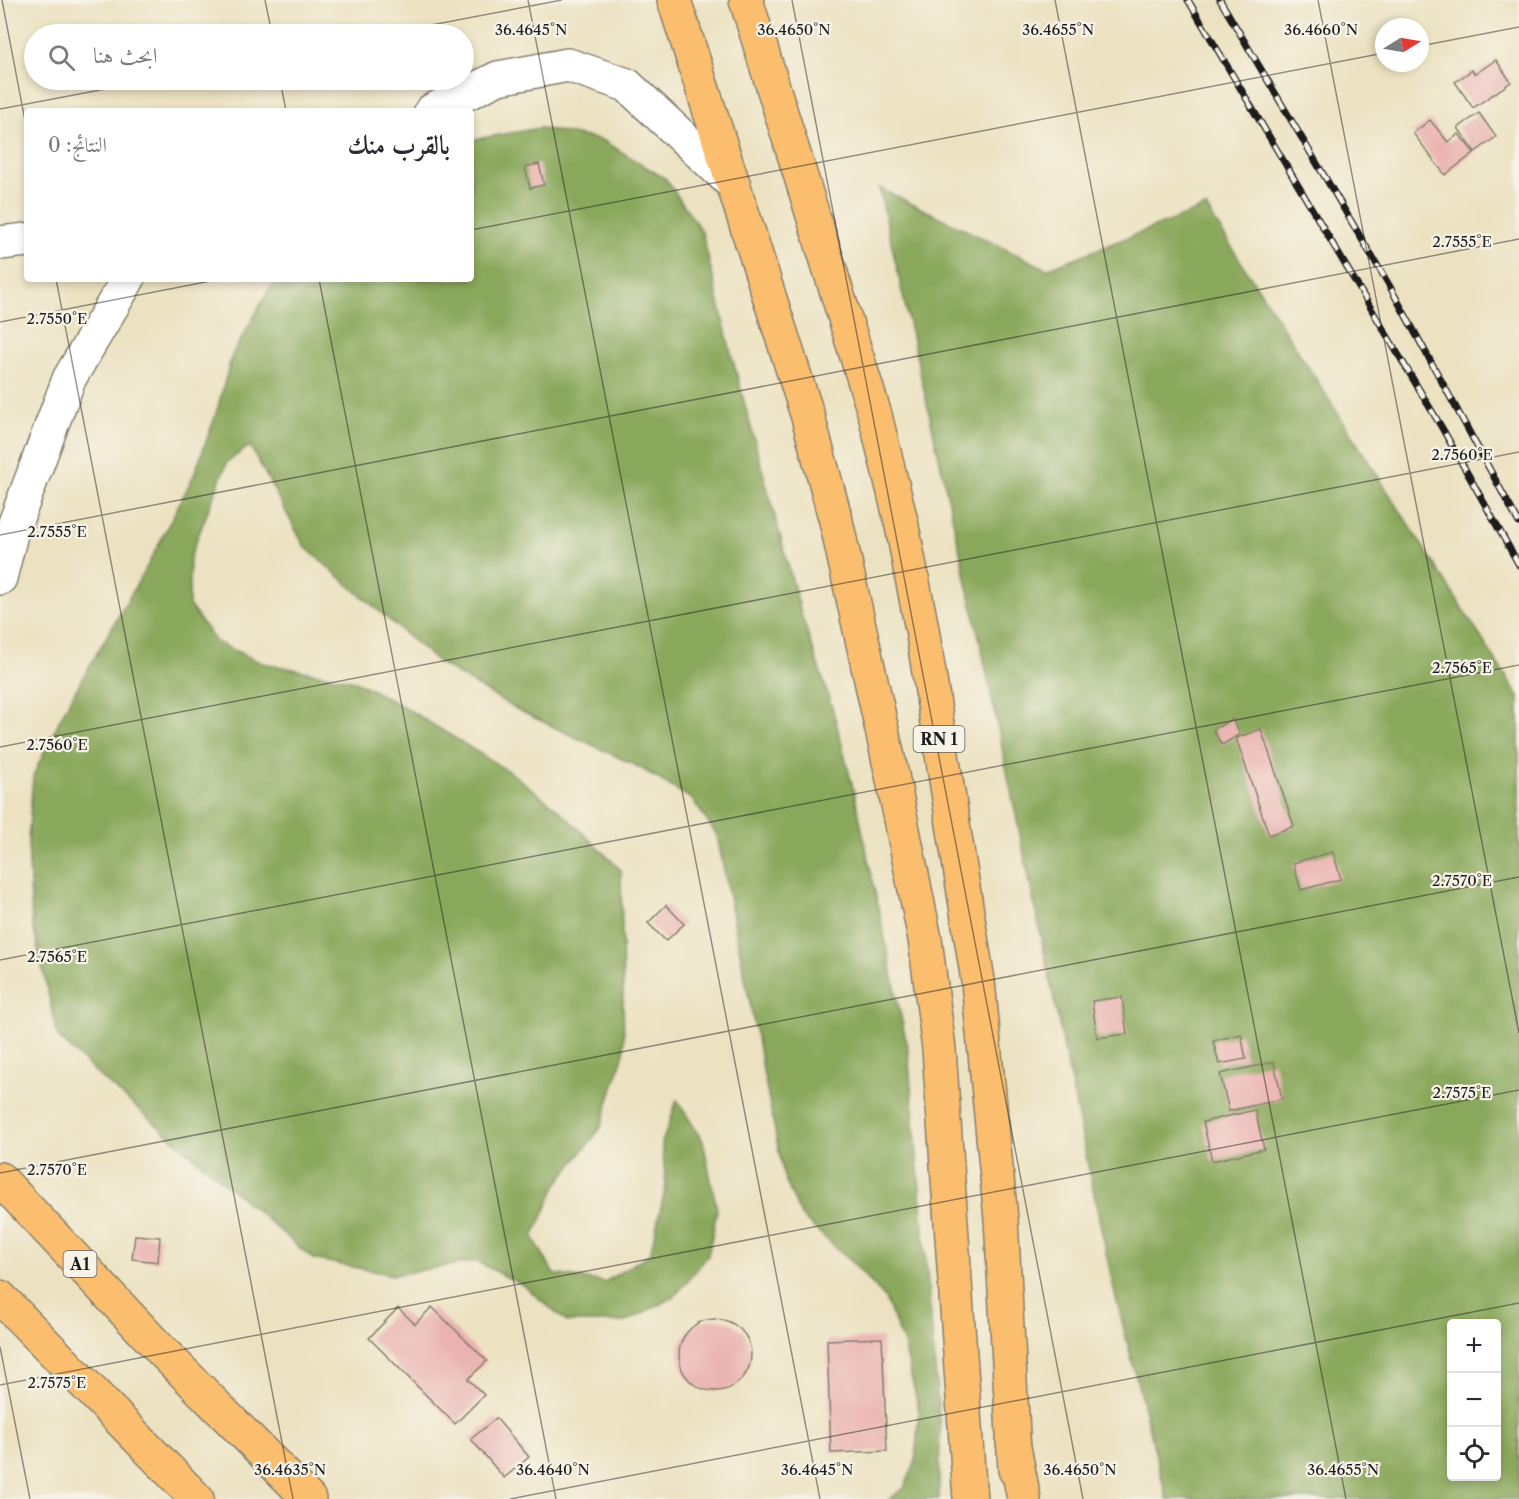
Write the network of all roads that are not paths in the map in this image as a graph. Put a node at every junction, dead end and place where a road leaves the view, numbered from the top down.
1 (746, 0) edge
2 (676, 8) edge
3 (474, 90) edge
4 (474, 90) edge
5 (437, 108) edge
6 (734, 185) junction
7 (24, 240) edge
8 (0, 243) edge
9 (126, 282) edge
10 (0, 578) edge
11 (0, 1179) edge
12 (0, 1297) edge
13 (1013, 1442) junction
14 (197, 1499) edge
15 (309, 1499) edge
16 (970, 1499) edge
17 (1017, 1499) edge
18 (1024, 1499) edge

1 - 13 main road, RN 1
2 - 6 main road, RN 1
3 - 6 street
4 - 5 street
6 - 16 main road, RN 1
7 - 8 street
9 - 10 street
11 - 15 main road, A1
12 - 14 main road
13 - 17 main road, RN 1
13 - 18 main road

